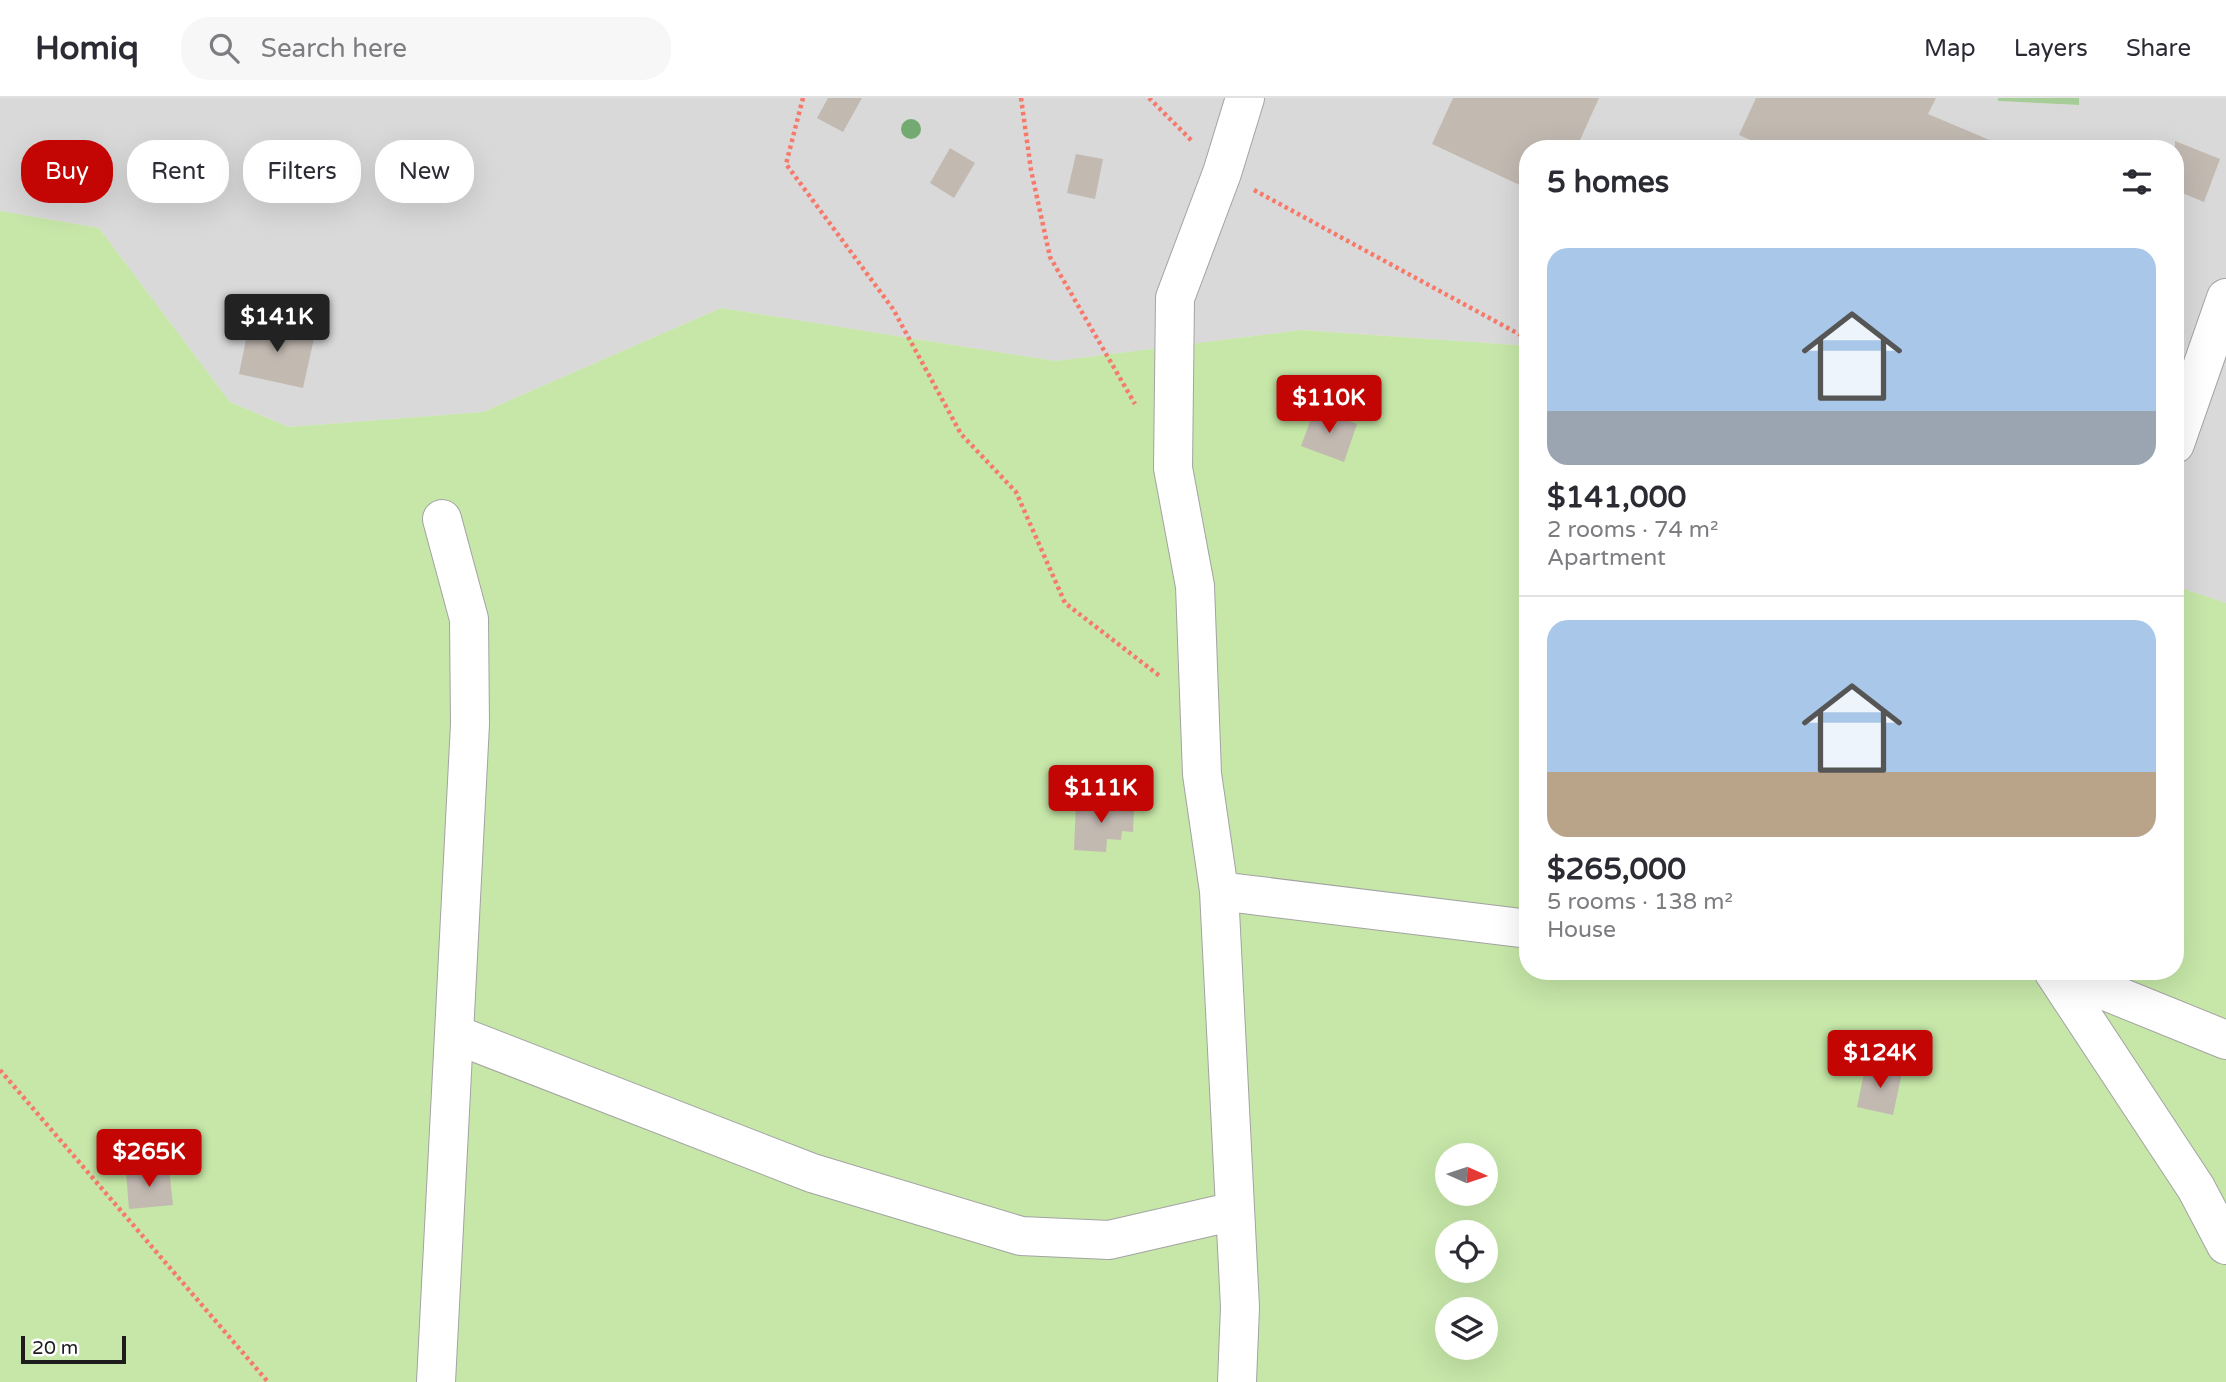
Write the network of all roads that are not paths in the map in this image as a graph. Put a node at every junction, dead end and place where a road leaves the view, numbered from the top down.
1 (1245, 98) edge
2 (2226, 298) edge
3 (2184, 418) edge
4 (442, 519) dead end
5 (1219, 891) junction
6 (1519, 928) edge
7 (2061, 980) edge
8 (2077, 980) edge
9 (454, 1034) junction
10 (2226, 1040) edge
11 (1235, 1211) junction
12 (2226, 1245) edge
13 (436, 1382) edge
14 (1237, 1382) edge

1 - 5 street
2 - 3 street
4 - 9 street
5 - 6 street
5 - 11 street
7 - 12 street
8 - 10 street
9 - 11 street
9 - 13 street
11 - 14 street

